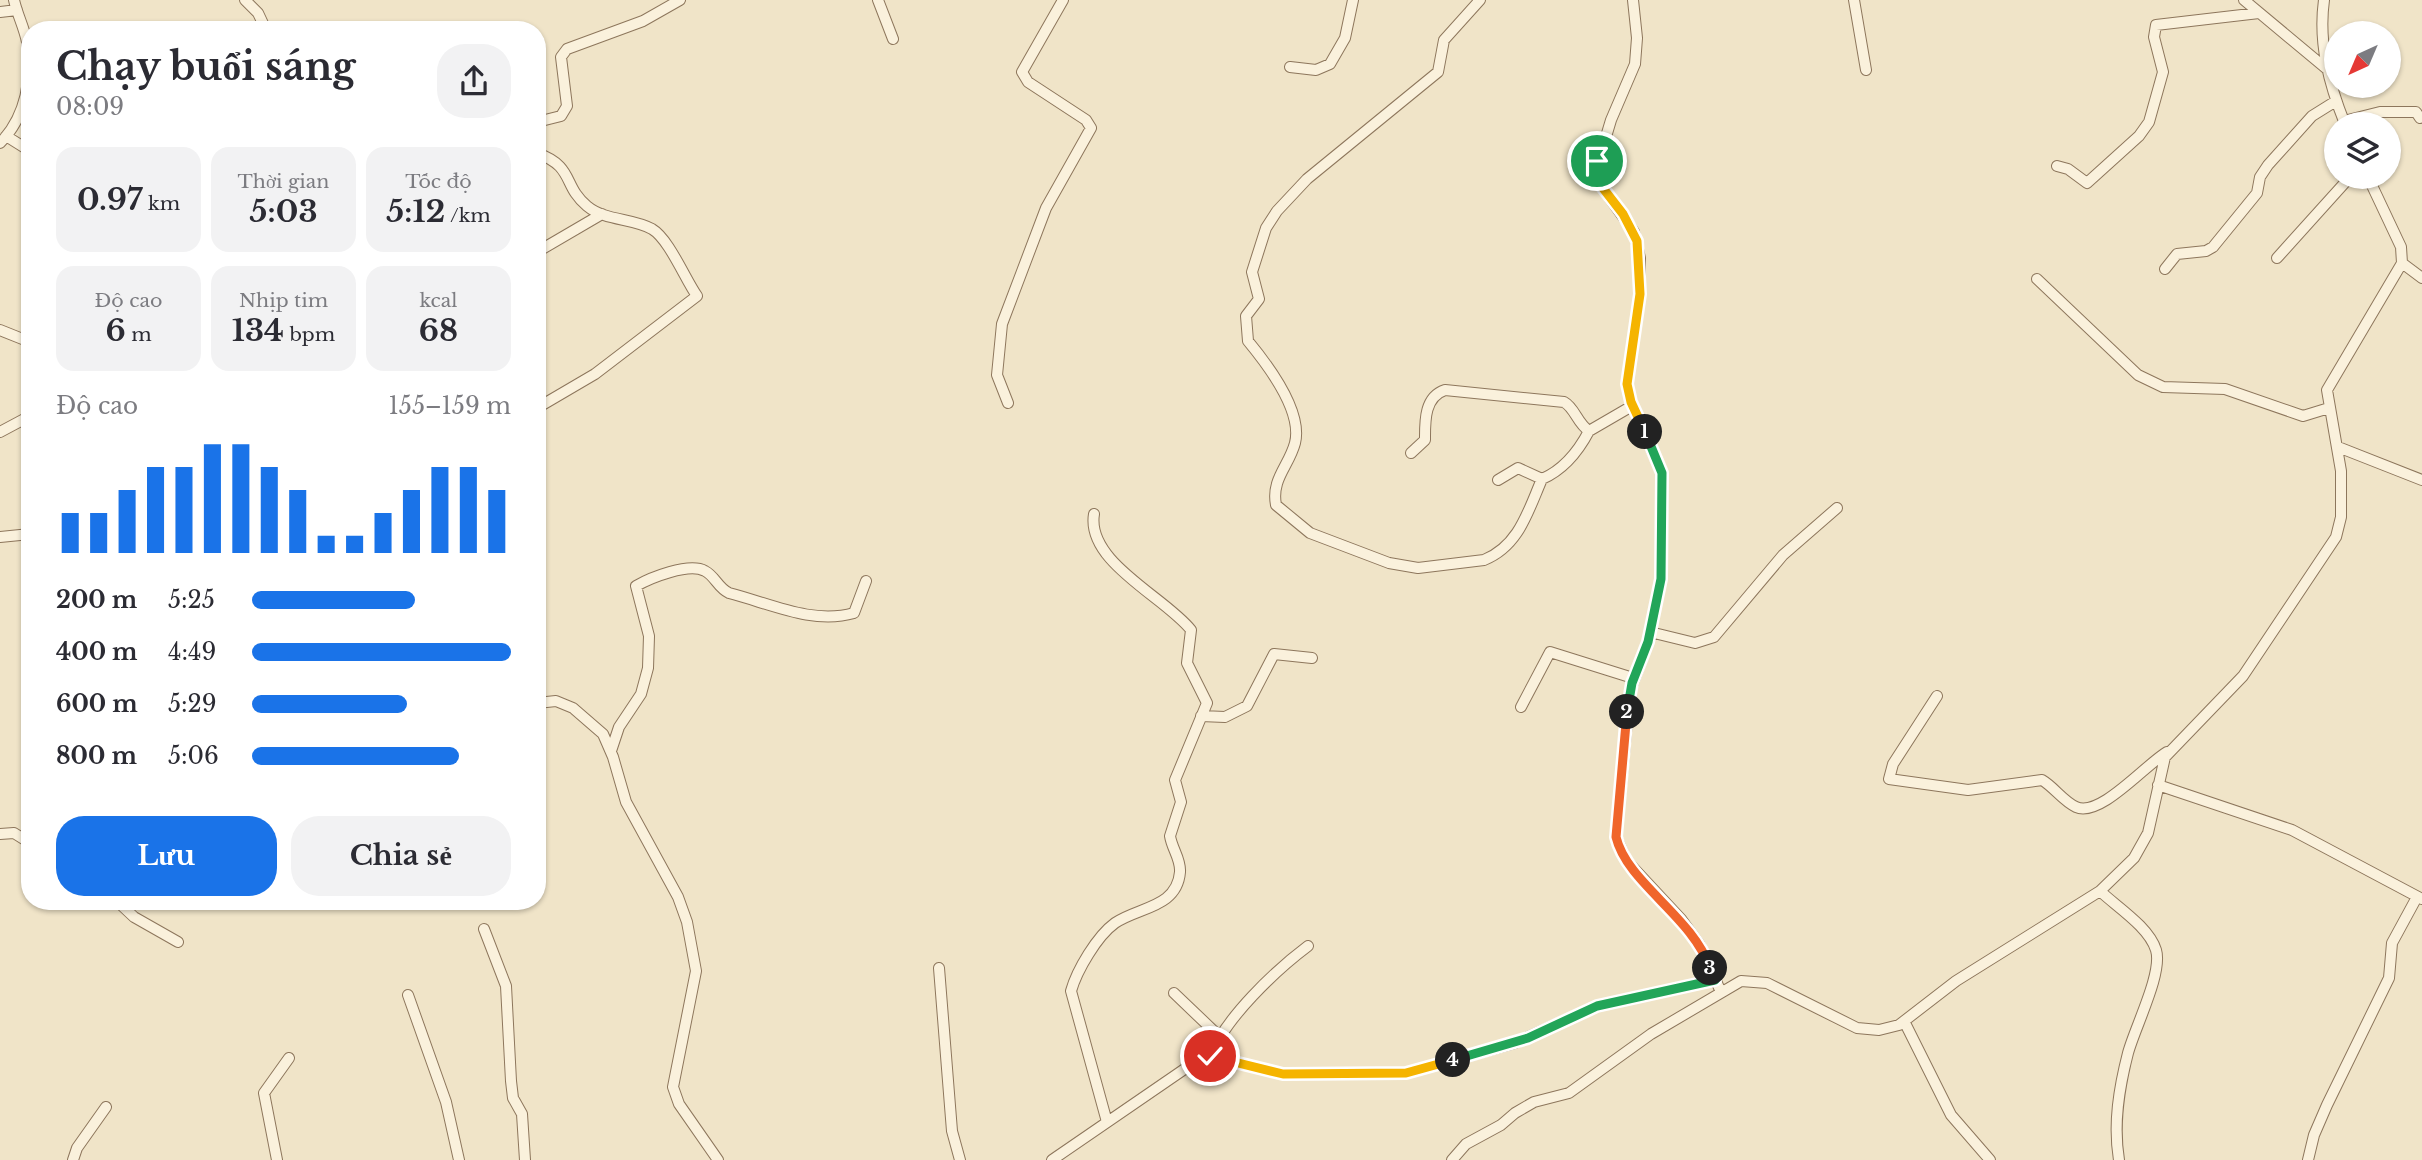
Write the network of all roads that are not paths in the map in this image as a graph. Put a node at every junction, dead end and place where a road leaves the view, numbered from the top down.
1 (245, 0) edge
2 (680, 0) edge
3 (878, 0) edge
4 (1063, 0) edge
5 (1353, 0) edge
6 (1480, 0) edge
7 (1633, 0) edge
8 (1854, 0) edge
9 (2244, 0) edge
10 (2324, 0) edge
11 (15, 5) edge
12 (0, 12) edge
13 (2259, 13) junction
14 (262, 21) edge
15 (21, 22) edge
16 (893, 38) dead end
17 (2324, 41) edge
18 (1290, 67) dead end
19 (2324, 67) edge
20 (1866, 70) dead end
21 (2335, 98) edge
22 (2336, 101) junction
23 (21, 109) edge
24 (2340, 112) edge
25 (2401, 112) edge
26 (2420, 118) dead end
27 (546, 120) edge
28 (3, 139) edge
29 (21, 147) edge
30 (546, 157) edge
31 (2057, 166) dead end
32 (2339, 189) edge
33 (2374, 189) edge
34 (603, 214) junction
35 (546, 247) edge
36 (2277, 258) dead end
37 (2402, 263) junction
38 (2165, 269) dead end
39 (2422, 278) edge
40 (2037, 279) dead end
41 (0, 330) edge
42 (21, 338) edge
43 (546, 403) edge
44 (1008, 404) dead end
45 (1632, 406) junction
46 (2329, 408) junction
47 (21, 421) edge
48 (1589, 431) junction
49 (0, 432) edge
50 (2338, 447) junction
51 (1410, 453) dead end
52 (1542, 479) junction
53 (2422, 480) edge
54 (1499, 481) dead end
55 (1837, 508) dead end
56 (1094, 514) dead end
57 (21, 535) edge
58 (0, 537) edge
59 (866, 581) dead end
60 (1650, 632) junction
61 (1312, 658) dead end
62 (1633, 678) junction
63 (1937, 696) dead end
64 (546, 702) edge
65 (1521, 706) dead end
66 (1201, 716) junction
67 (611, 751) junction
68 (2169, 751) junction
69 (2158, 785) junction
70 (0, 834) edge
71 (21, 837) edge
72 (2100, 891) junction
73 (2420, 898) edge
74 (127, 910) edge
75 (484, 929) dead end
76 (178, 942) dead end
77 (1308, 946) dead end
78 (939, 968) dead end
79 (1715, 980) junction
80 (1721, 992) junction
81 (1174, 993) dead end
82 (408, 995) dead end
83 (1904, 1021) junction
84 (1220, 1037) junction
85 (1210, 1056) junction
86 (289, 1058) dead end
87 (106, 1107) dead end
88 (1107, 1122) junction
89 (73, 1160) edge
90 (277, 1160) edge
91 (459, 1160) edge
92 (525, 1160) edge
93 (718, 1160) edge
94 (960, 1160) edge
95 (1052, 1160) edge
96 (1452, 1160) edge
97 (1990, 1160) edge
98 (2119, 1160) edge
99 (2308, 1160) edge

1 - 14 street
2 - 27 street
3 - 16 street
4 - 44 street
5 - 18 street
6 - 52 street
7 - 45 street
8 - 20 street
9 - 13 street
10 - 17 street
11 - 12 street
11 - 15 street
13 - 19 street
13 - 31 street
21 - 22 street
22 - 24 street
22 - 38 street
23 - 28 street
25 - 26 street
28 - 29 street
30 - 34 street
32 - 36 street
33 - 37 street
34 - 35 street
34 - 43 street
37 - 39 street
37 - 46 street
40 - 46 street
41 - 42 street
45 - 48 street
45 - 60 street
46 - 50 street
47 - 49 street
48 - 51 street
48 - 52 street
50 - 53 street
50 - 68 street
52 - 54 street
55 - 60 street
56 - 66 street
57 - 58 street
59 - 67 street
60 - 62 street
61 - 66 street
62 - 65 street
62 - 79 street
63 - 68 street
64 - 67 street
66 - 88 street
67 - 93 street
68 - 69 street
69 - 72 street
69 - 73 street
70 - 71 street
72 - 83 street
72 - 98 street
73 - 99 street
74 - 76 street
75 - 92 street
77 - 84 street
78 - 94 street
79 - 80 street
79 - 85 street
80 - 83 street
80 - 96 street
81 - 84 street
82 - 91 street
83 - 97 street
84 - 85 street
85 - 88 street
86 - 90 street
87 - 89 street
88 - 95 street

